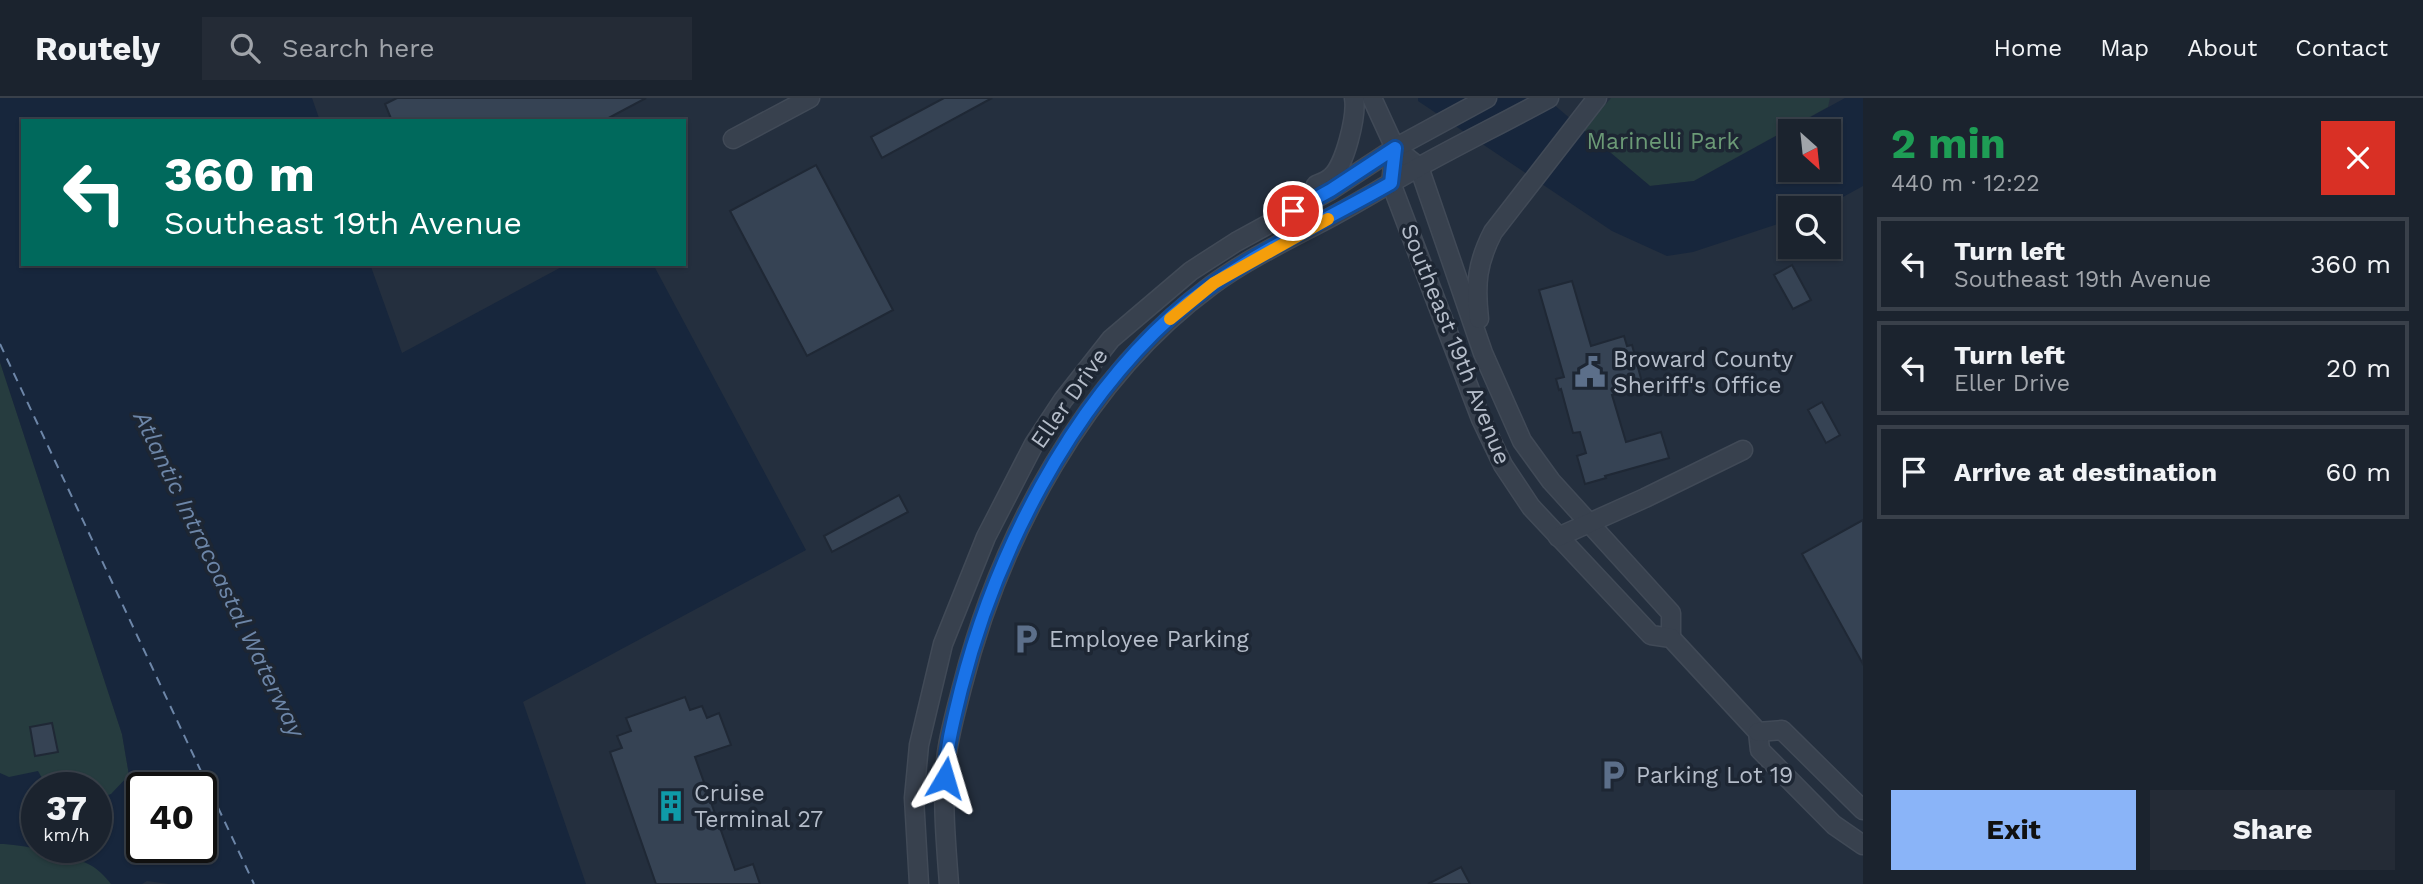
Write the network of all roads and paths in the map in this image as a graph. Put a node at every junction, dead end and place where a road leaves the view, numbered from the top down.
1 (810, 98) edge
2 (1354, 98) edge
3 (1372, 98) edge
4 (1487, 98) edge
5 (1549, 98) edge
6 (1597, 98) edge
7 (733, 139) dead end
8 (1395, 148) junction
9 (1419, 167) junction
10 (1391, 183) junction
11 (1254, 232) junction
12 (1483, 353) junction
13 (1743, 450) dead end
14 (1589, 523) junction
15 (1558, 537) junction
16 (1671, 638) junction
17 (1758, 732) junction
18 (1863, 810) edge
19 (1863, 845) edge
20 (919, 884) edge
21 (949, 884) edge

1 - 7 street
2 - 11 street
3 - 8 street
4 - 8 street, Eller Drive
5 - 9 street, Eller Drive
6 - 12 street
8 - 9 street
8 - 10 street, Southeast 19th Avenue
8 - 11 street, Eller Drive
9 - 10 street, Eller Drive
9 - 12 street, Southeast 19th Avenue
10 - 15 street, Southeast 19th Avenue
10 - 21 street, Eller Drive
11 - 20 street, Eller Drive
12 - 14 street, Southeast 19th Avenue
13 - 14 street
14 - 15 street
14 - 16 street, Southeast 19th Avenue
15 - 16 street, Southeast 19th Avenue
16 - 17 street, Southeast 19th Avenue
17 - 18 street
17 - 19 street, Southeast 19th Avenue

